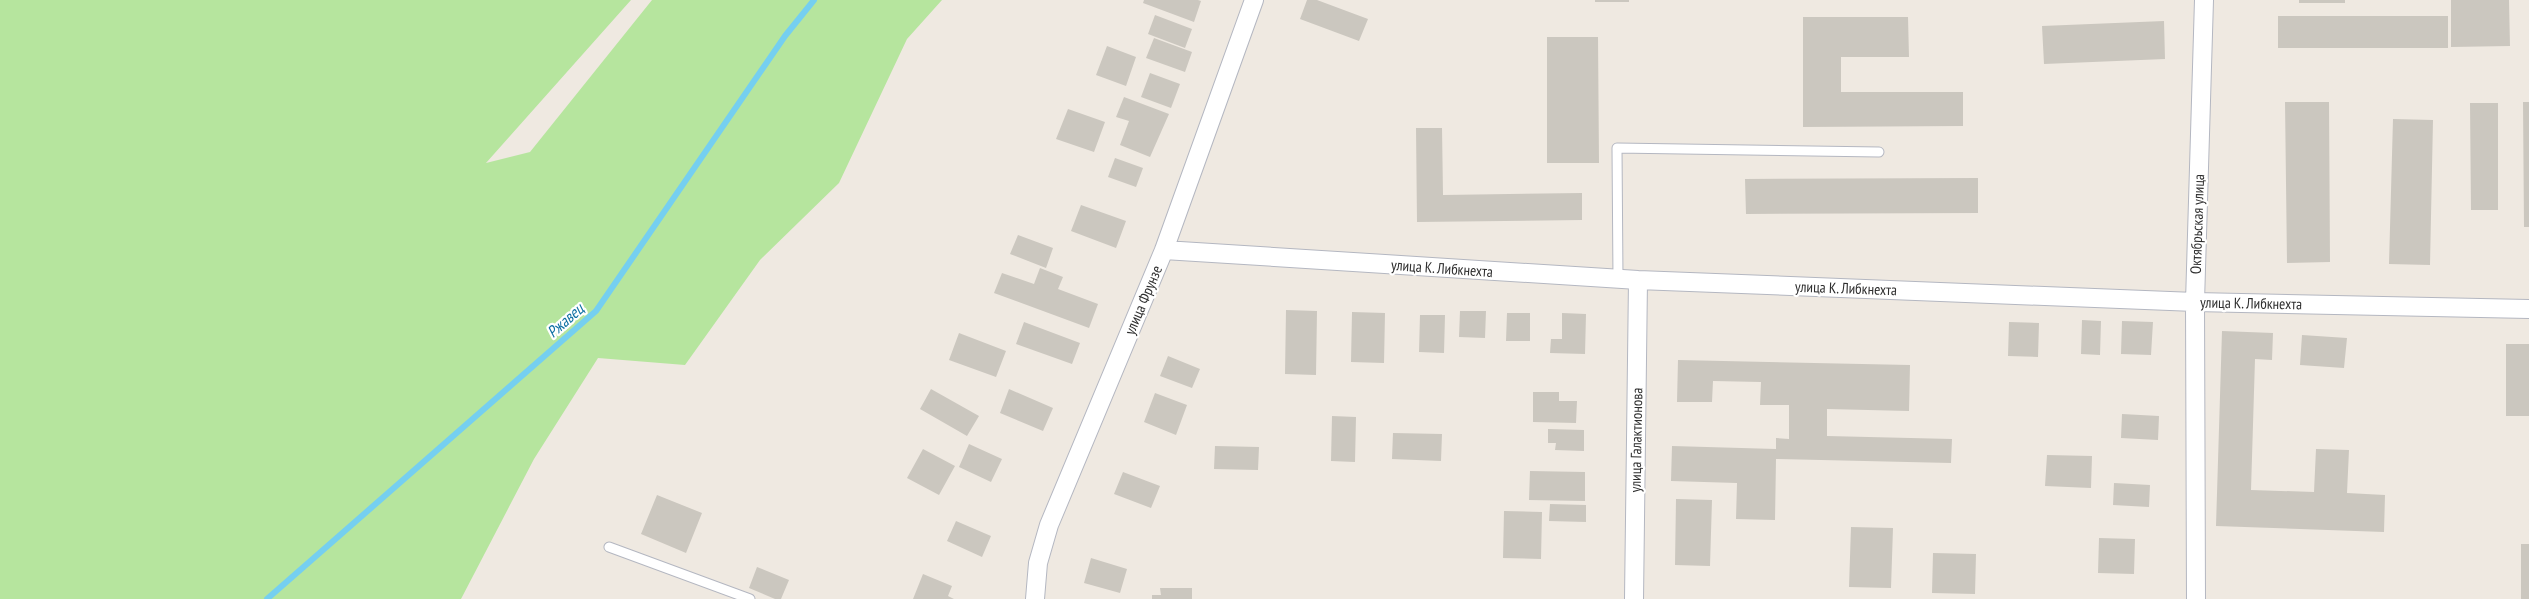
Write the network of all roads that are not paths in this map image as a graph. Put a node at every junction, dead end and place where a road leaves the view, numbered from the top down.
1 (1254, 0) edge
2 (2204, 0) edge
3 (1879, 152) dead end
4 (1164, 250) junction
5 (1618, 279) junction
6 (1638, 280) junction
7 (2195, 302) junction
8 (2529, 309) edge
9 (609, 547) dead end
10 (750, 599) edge
11 (1034, 599) edge
12 (1634, 599) edge
13 (2196, 599) edge

1 - 4 street, улица Фрунзе
2 - 7 street, Октябрьская улица
3 - 5 lane
4 - 5 street, улица К. Либкнехта
4 - 11 street, улица Фрунзе
5 - 6 street, улица К. Либкнехта
6 - 7 street, улица К. Либкнехта
6 - 12 street, улица Галактионова
7 - 8 street, улица К. Либкнехта
7 - 13 street, Октябрьская улица
9 - 10 lane

